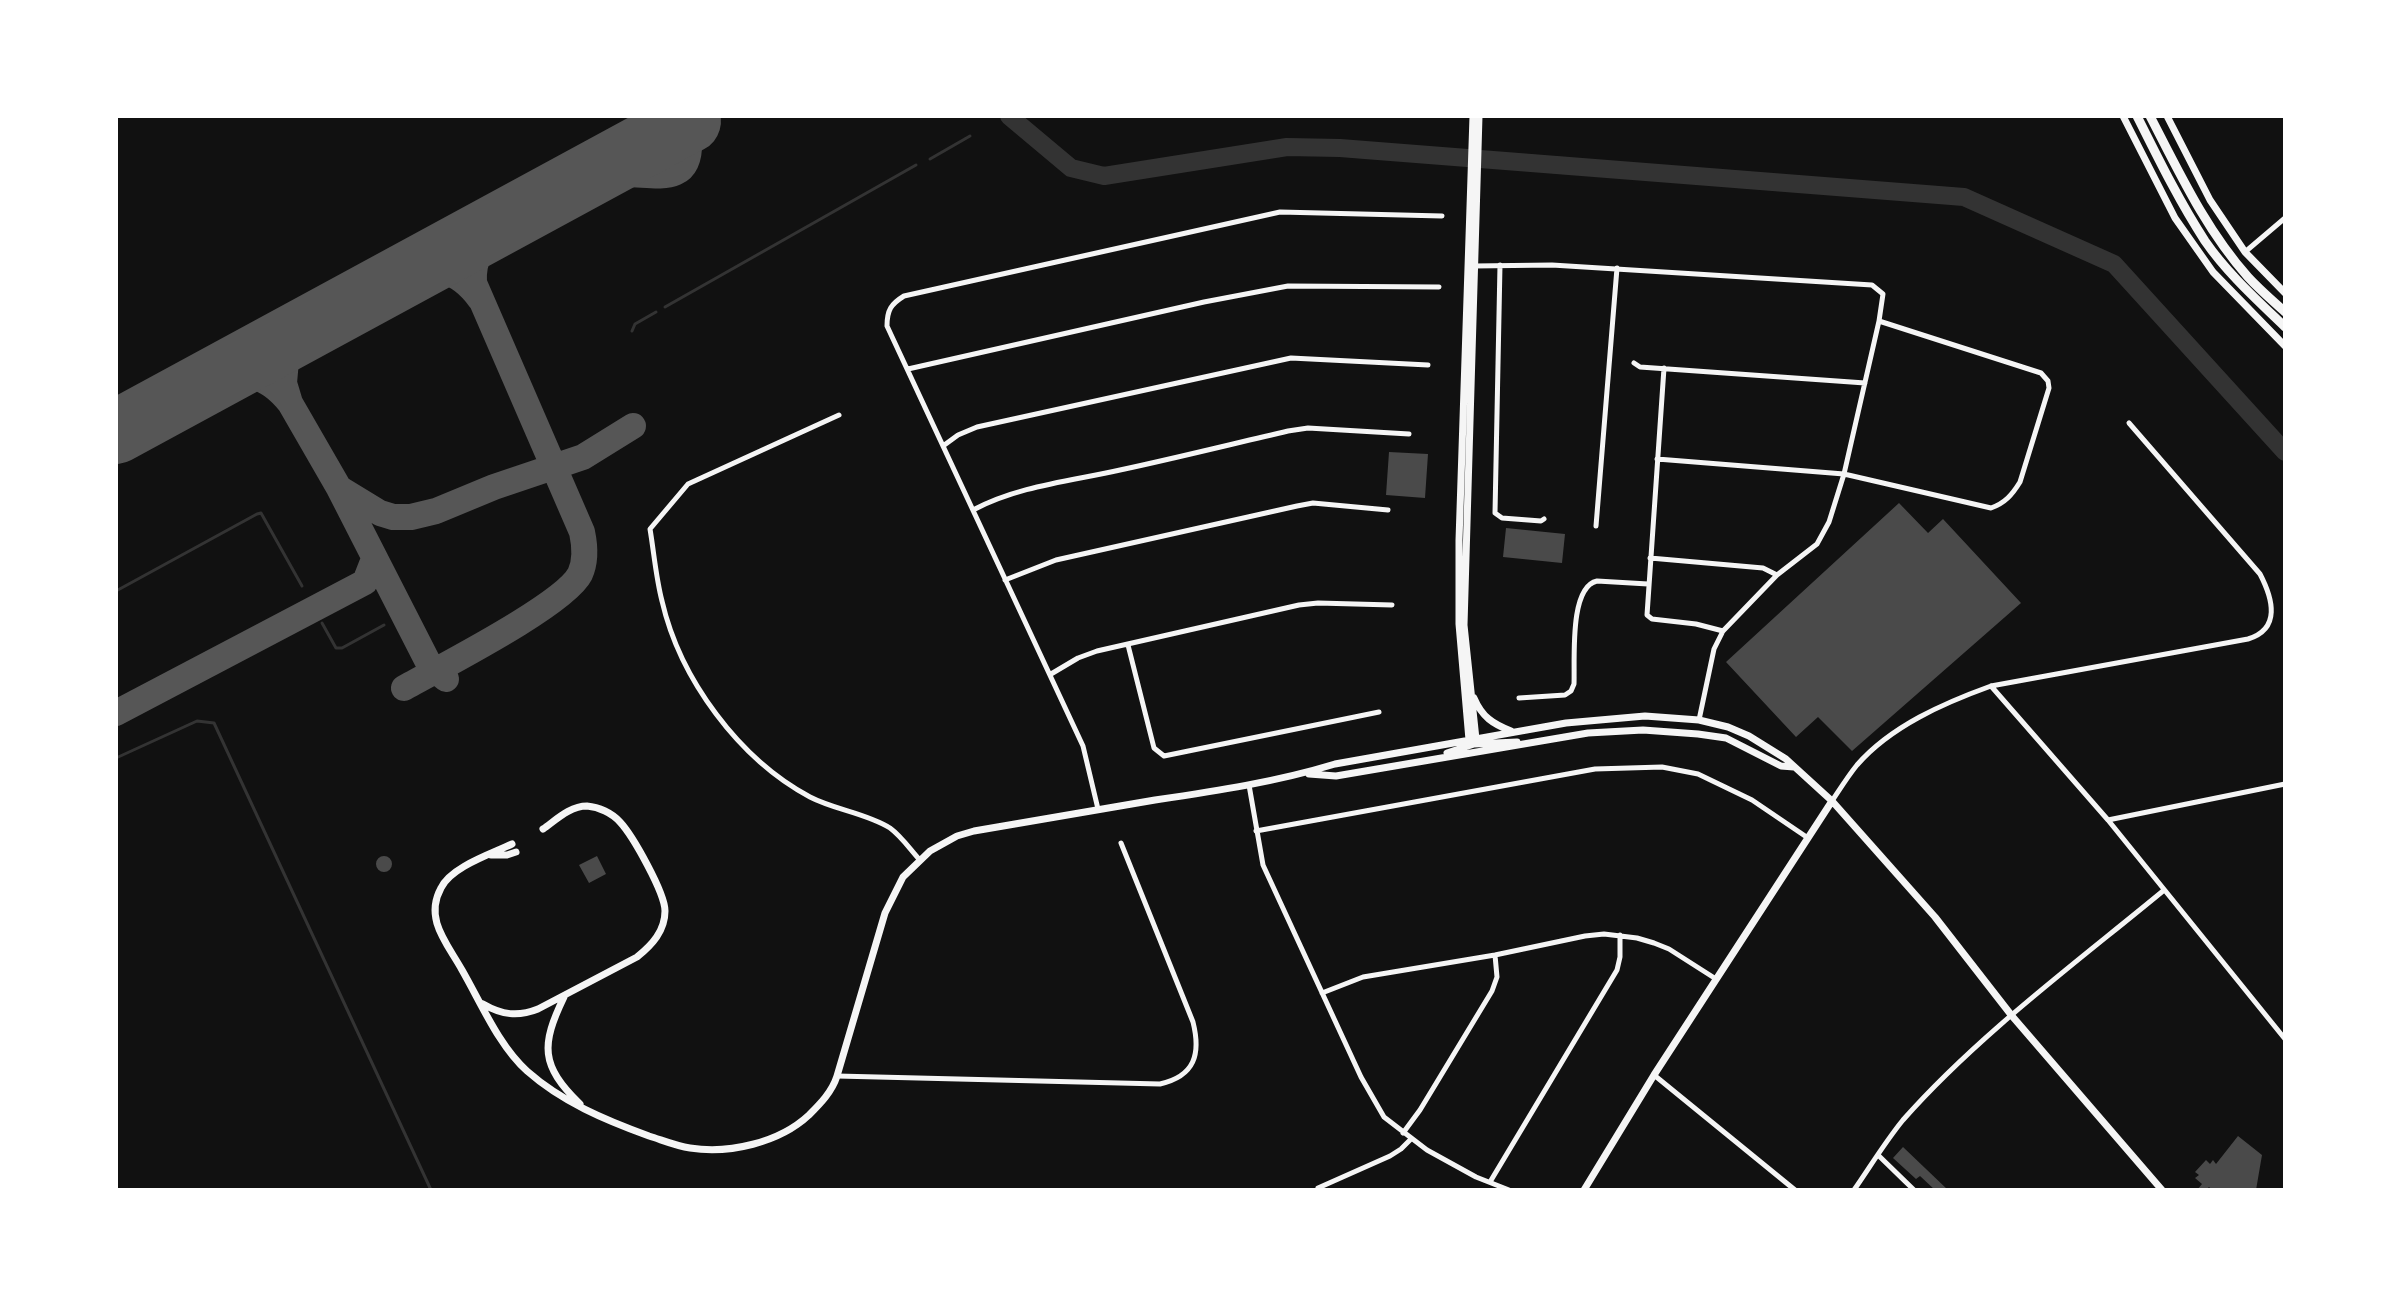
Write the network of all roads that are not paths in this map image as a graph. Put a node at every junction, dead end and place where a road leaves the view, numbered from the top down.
1 (1473, 116) edge
2 (1479, 116) edge
3 (2123, 116) edge
4 (2137, 116) edge
5 (2150, 116) edge
6 (2167, 116) edge
7 (1474, 192) junction
8 (2193, 210) junction
9 (1442, 216) dead end
10 (2285, 218) edge
11 (2245, 252) junction
12 (1500, 265) junction
13 (1472, 266) junction
14 (1617, 268) junction
15 (1439, 287) dead end
16 (2285, 293) edge
17 (2285, 312) edge
18 (1879, 321) junction
19 (2285, 327) edge
20 (2285, 346) edge
21 (1634, 363) dead end
22 (1428, 365) dead end
23 (1664, 368) junction
24 (908, 369) junction
25 (1865, 383) junction
26 (839, 415) dead end
27 (2129, 423) dead end
28 (1409, 434) dead end
29 (943, 446) junction
30 (1657, 459) junction
31 (1844, 474) junction
32 (973, 510) junction
33 (1388, 510) dead end
34 (1544, 519) dead end
35 (1596, 526) dead end
36 (1650, 558) junction
37 (1777, 575) junction
38 (1005, 580) junction
39 (1648, 584) junction
40 (1392, 605) dead end
41 (1723, 631) junction
42 (1128, 645) junction
43 (1051, 674) junction
44 (1991, 686) junction
45 (1471, 689) junction
46 (1519, 698) dead end
47 (1467, 710) junction
48 (1379, 712) dead end
49 (1699, 720) junction
50 (1514, 732) junction
51 (1675, 732) junction
52 (1726, 738) junction
53 (1552, 739) junction
54 (1473, 741) junction
55 (1435, 746) junction
56 (1794, 767) junction
57 (1375, 769) junction
58 (1303, 774) junction
59 (2285, 784) edge
60 (1249, 785) junction
61 (1832, 801) junction
62 (1098, 809) junction
63 (2108, 820) junction
64 (1256, 831) junction
65 (544, 832) dead end
66 (1808, 838) junction
67 (1121, 843) dead end
68 (514, 848) dead end
69 (919, 859) junction
70 (2163, 891) junction
71 (1620, 935) junction
72 (1495, 955) junction
73 (1716, 979) junction
74 (1322, 993) junction
75 (564, 997) junction
76 (481, 1003) junction
77 (2012, 1016) junction
78 (2285, 1039) edge
79 (1654, 1075) junction
80 (837, 1076) junction
81 (587, 1111) junction
82 (1403, 1133) junction
83 (1411, 1139) junction
84 (1878, 1155) junction
85 (1490, 1183) junction
86 (1318, 1188) edge
87 (1509, 1190) edge
88 (1584, 1190) edge
89 (1795, 1190) edge
90 (1854, 1190) edge
91 (1914, 1190) edge
92 (2162, 1190) edge

1 - 7 street
2 - 7 street
3 - 20 street
4 - 8 highway
5 - 8 highway
6 - 11 street
7 - 13 street
8 - 17 highway
8 - 19 highway
9 - 24 street
10 - 11 street
11 - 16 street
12 - 13 street
12 - 14 street
12 - 34 street
13 - 45 street
13 - 47 street
14 - 18 street
14 - 35 street
15 - 24 street
18 - 25 street
18 - 31 street
21 - 23 street
22 - 29 street
23 - 25 street
23 - 30 street
24 - 29 street
25 - 31 street
26 - 69 street
27 - 44 street
28 - 32 street
29 - 32 street
30 - 31 street
30 - 36 street
31 - 37 street
32 - 38 street
33 - 38 street
36 - 37 street
36 - 39 street
37 - 41 street
38 - 43 street
39 - 41 street
39 - 46 street
40 - 42 street
41 - 49 street
42 - 43 street
42 - 48 street
43 - 62 street
44 - 61 street
44 - 63 street
45 - 50 street
45 - 54 street
47 - 54 street
47 - 55 street
49 - 50 street
49 - 51 street
49 - 52 street
49 - 56 street
50 - 54 street
51 - 52 street
51 - 53 street
52 - 56 street
53 - 54 street
53 - 57 street
54 - 55 street
54 - 57 street
55 - 58 street
56 - 61 street
57 - 58 street
58 - 60 street
59 - 63 street
60 - 62 street
60 - 64 street
61 - 66 street
61 - 77 street
62 - 69 street
63 - 70 street
64 - 66 street
64 - 74 street
65 - 75 street
66 - 73 street
67 - 80 street
68 - 76 street
69 - 80 street
70 - 77 street
70 - 78 street
71 - 72 street
71 - 73 street
71 - 85 street
72 - 74 street
72 - 82 street
73 - 79 street
74 - 82 street
75 - 76 street
75 - 81 street
76 - 81 street
77 - 84 street
77 - 92 street
79 - 88 street
79 - 89 street
80 - 81 street
82 - 83 street
83 - 85 street
83 - 86 street
84 - 90 street
84 - 91 street
85 - 87 street

